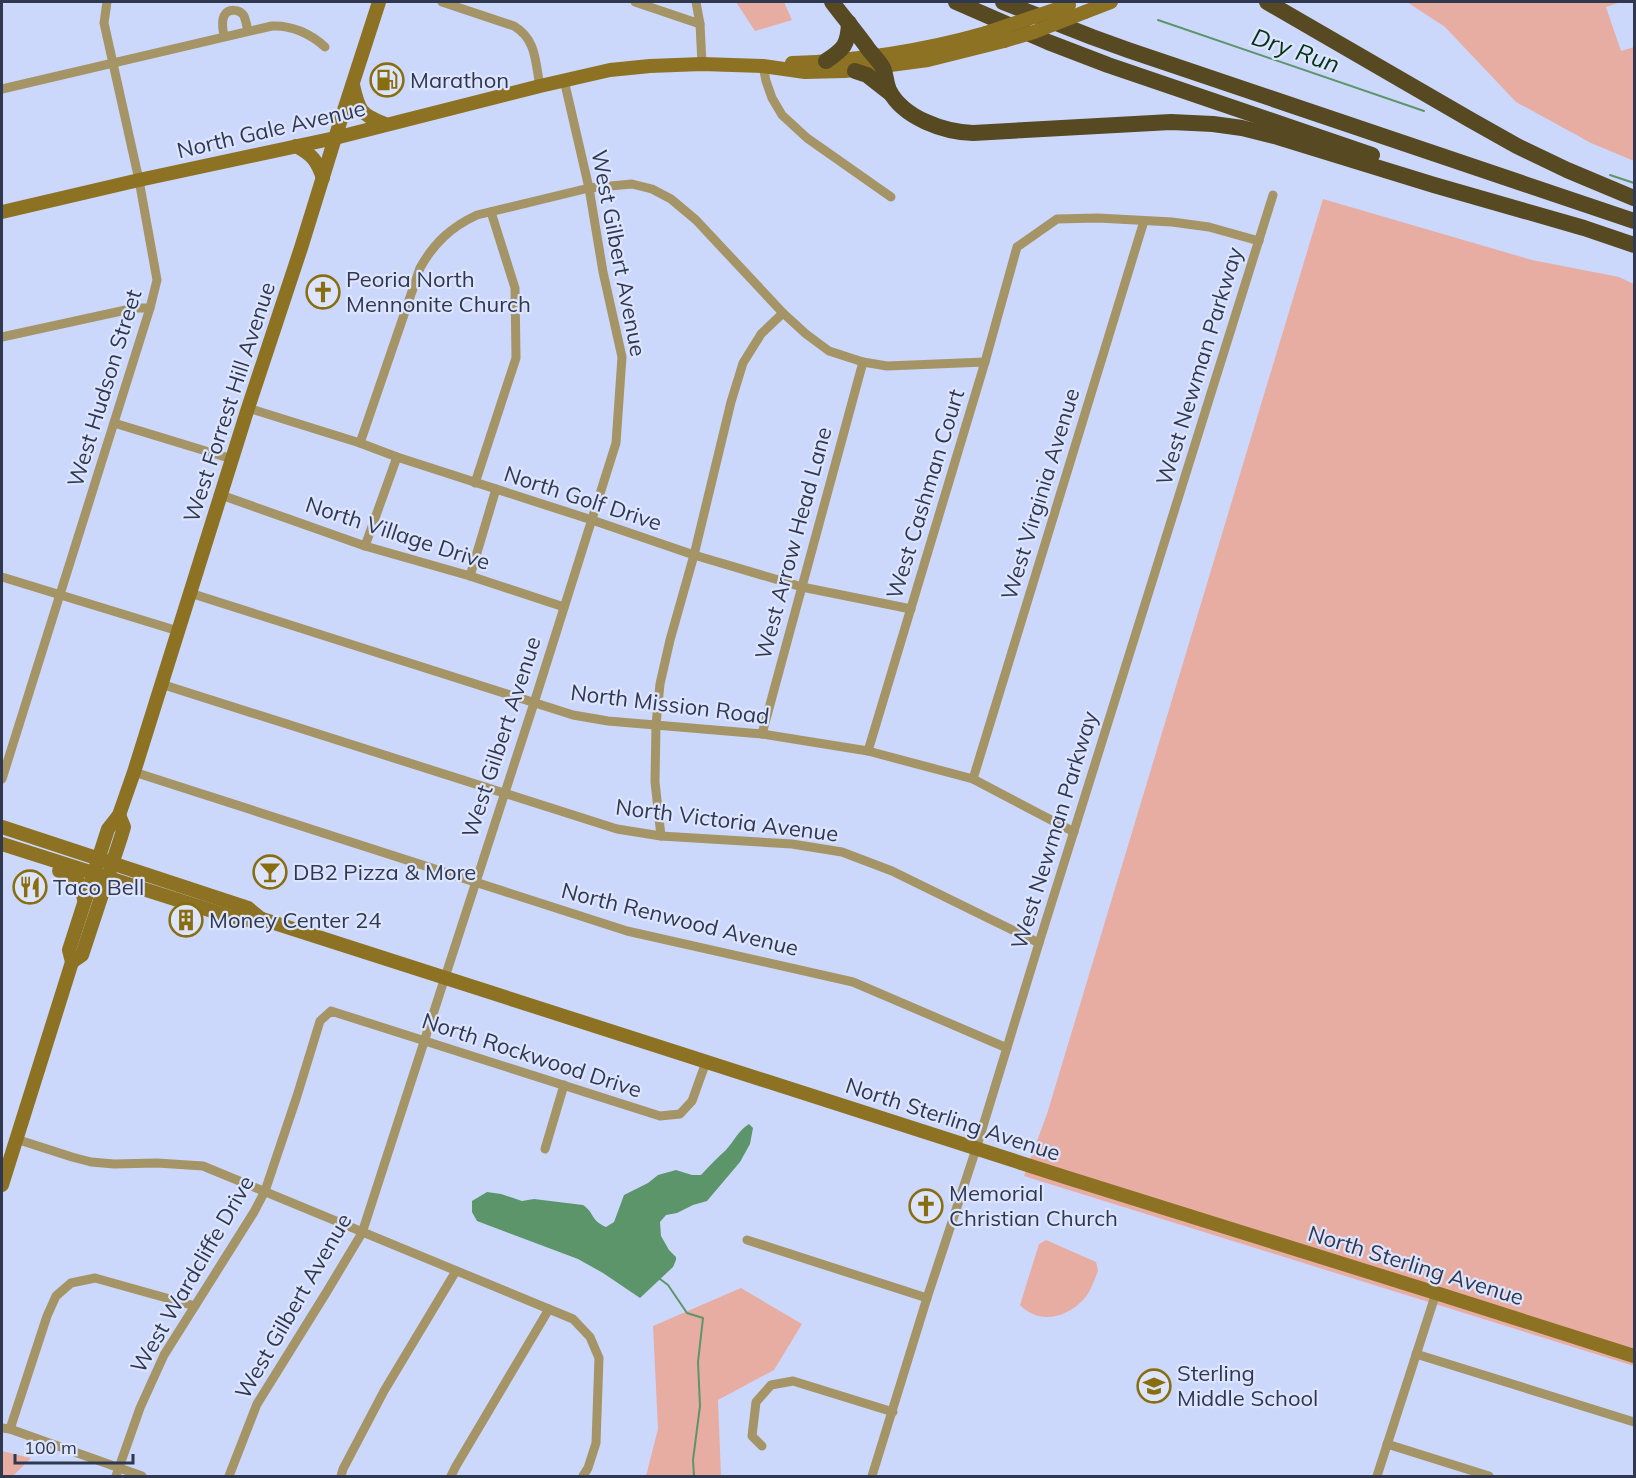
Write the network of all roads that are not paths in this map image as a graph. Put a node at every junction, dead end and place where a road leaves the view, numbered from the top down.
1 (107, 2) edge
2 (379, 2) edge
3 (442, 2) edge
4 (635, 2) edge
5 (696, 2) edge
6 (832, 2) edge
7 (957, 2) edge
8 (1003, 2) edge
9 (1111, 2) edge
10 (1268, 2) edge
11 (1078, 6) edge
12 (849, 23) junction
13 (700, 24) junction
14 (248, 31) junction
15 (224, 36) junction
16 (325, 47) dead end
17 (826, 61) junction
18 (112, 62) junction
19 (878, 62) junction
20 (702, 64) junction
21 (763, 66) junction
22 (855, 71) junction
23 (564, 80) junction
24 (353, 84) junction
25 (540, 86) junction
26 (2, 89) edge
27 (890, 93) junction
28 (385, 124) junction
29 (335, 138) junction
30 (296, 146) junction
31 (322, 178) junction
32 (139, 180) junction
33 (589, 189) junction
34 (1273, 195) dead end
35 (891, 197) dead end
36 (1635, 198) edge
37 (2, 212) edge
38 (491, 212) junction
39 (1144, 221) junction
40 (1635, 221) edge
41 (1259, 241) junction
42 (1635, 244) edge
43 (150, 308) junction
44 (783, 312) junction
45 (2, 338) edge
46 (863, 362) junction
47 (985, 362) junction
48 (248, 408) junction
49 (114, 423) junction
50 (360, 443) junction
51 (397, 457) junction
52 (232, 459) junction
53 (475, 483) junction
54 (496, 489) junction
55 (220, 495) junction
56 (592, 520) junction
57 (365, 546) junction
58 (694, 555) junction
59 (470, 576) junction
60 (2, 577) edge
61 (802, 587) junction
62 (190, 593) junction
63 (59, 595) junction
64 (564, 607) junction
65 (911, 609) junction
66 (178, 631) junction
67 (161, 684) junction
68 (534, 703) junction
69 (656, 725) junction
70 (762, 734) junction
71 (868, 751) junction
72 (134, 772) junction
73 (2, 779) edge
74 (973, 779) junction
75 (503, 792) junction
76 (119, 815) junction
77 (2, 827) edge
78 (108, 829) junction
79 (1074, 832) junction
80 (661, 836) junction
81 (121, 837) junction
82 (8, 847) edge
83 (66, 849) junction
84 (98, 859) junction
85 (112, 863) junction
86 (138, 872) junction
87 (93, 873) junction
88 (108, 878) junction
89 (475, 883) junction
90 (136, 887) junction
91 (84, 899) junction
92 (97, 910) junction
93 (260, 918) junction
94 (1039, 943) junction
95 (72, 962) junction
96 (444, 977) junction
97 (320, 1021) joint
98 (423, 1041) junction
99 (1007, 1048) junction
100 (706, 1062) junction
101 (564, 1085) junction
102 (16, 1138) junction
103 (545, 1149) dead end
104 (976, 1149) junction
105 (2, 1185) edge
106 (265, 1191) junction
107 (362, 1233) junction
108 (747, 1240) dead end
109 (456, 1271) junction
110 (1436, 1293) junction
111 (927, 1298) junction
112 (195, 1306) junction
113 (549, 1310) junction
114 (1416, 1354) junction
115 (1635, 1356) edge
116 (893, 1412) junction
117 (1635, 1422) edge
118 (6, 1428) edge
119 (1387, 1444) junction
120 (762, 1446) dead end
121 (117, 1473) edge
122 (142, 1476) edge
123 (229, 1476) edge
124 (341, 1476) edge
125 (451, 1476) edge
126 (583, 1476) edge
127 (872, 1476) edge
128 (1377, 1476) edge
129 (1490, 1476) edge

1 - 18 street, West Hudson Street
2 - 24 main road, West Forrest Hill Avenue
3 - 25 street
4 - 13 street
5 - 13 street
6 - 12 highway
7 - 42 highway
8 - 40 highway
9 - 11 main road, North Gale Avenue
10 - 36 highway
11 - 19 main road, North Gale Avenue, bridge
11 - 19 main road, North Gale Avenue, bridge
12 - 17 highway
12 - 19 highway
13 - 20 street
14 - 15 street
14 - 15 street
14 - 16 street
15 - 18 street
17 - 19 main road, North Gale Avenue
17 - 21 main road, North Gale Avenue
18 - 26 street
18 - 32 street, West Hudson Street
19 - 22 main road, North Gale Avenue
19 - 27 highway
20 - 21 main road, North Gale Avenue
20 - 23 main road, North Gale Avenue
21 - 22 main road, North Gale Avenue
21 - 35 street
22 - 27 highway
23 - 25 main road, North Gale Avenue
23 - 33 street, West Gilbert Avenue
24 - 28 main road
24 - 29 main road, West Forrest Hill Avenue
25 - 28 main road, North Gale Avenue
27 - 42 highway
28 - 29 main road, North Gale Avenue
29 - 30 main road, North Gale Avenue
29 - 31 main road, West Forrest Hill Avenue
30 - 31 main road
30 - 32 main road, North Gale Avenue
31 - 48 main road, West Forrest Hill Avenue
32 - 37 main road, North Gale Avenue
32 - 43 street, West Hudson Street
33 - 38 street
33 - 44 street
33 - 56 street, West Gilbert Avenue
34 - 41 street, West Newman Parkway
38 - 50 street
38 - 53 street
39 - 41 street
39 - 47 street, West Cashman Court
39 - 74 street, West Virginia Avenue
41 - 79 street, West Newman Parkway
43 - 45 street
43 - 49 street, West Hudson Street
44 - 46 street
44 - 58 street
46 - 47 street
46 - 61 street, West Arrow Head Lane
47 - 65 street, West Cashman Court
48 - 50 street, North Golf Drive
48 - 52 main road, West Forrest Hill Avenue
49 - 52 street
49 - 63 street, West Hudson Street
50 - 51 street, North Golf Drive
51 - 53 street, North Golf Drive
51 - 57 street
52 - 55 main road, West Forrest Hill Avenue
53 - 54 street, North Golf Drive
54 - 56 street, North Golf Drive
54 - 59 street
55 - 57 street, North Village Drive
55 - 62 main road, West Forrest Hill Avenue
56 - 58 street, North Golf Drive
56 - 64 street, West Gilbert Avenue
57 - 59 street, North Village Drive
58 - 61 street, North Golf Drive
58 - 69 street
59 - 64 street, North Village Drive
60 - 63 street
61 - 65 street, North Golf Drive
61 - 70 street, West Arrow Head Lane
62 - 66 main road, West Forrest Hill Avenue
62 - 68 street, North Mission Road
63 - 66 street
63 - 73 street, West Hudson Street
64 - 68 street, West Gilbert Avenue
65 - 71 street, West Cashman Court
66 - 67 main road, West Forrest Hill Avenue
67 - 72 main road, West Forrest Hill Avenue
67 - 75 street, North Victoria Avenue
68 - 69 street, North Mission Road
68 - 75 street, West Gilbert Avenue
69 - 70 street, North Mission Road
69 - 80 street
70 - 71 street, North Mission Road
71 - 74 street, North Mission Road
72 - 76 main road, West Forrest Hill Avenue
72 - 89 street, North Renwood Avenue
74 - 79 street, North Mission Road
75 - 80 street, North Victoria Avenue
75 - 89 street, West Gilbert Avenue
76 - 78 main road, West Forrest Hill Avenue
76 - 81 main road, West Forrest Hill Avenue
77 - 83 main road, North Sterling Avenue
78 - 83 main road
78 - 84 main road, West Forrest Hill Avenue
79 - 94 street, West Newman Parkway
80 - 94 street, North Victoria Avenue
81 - 85 main road, West Forrest Hill Avenue
81 - 86 main road
82 - 87 main road, North Sterling Avenue
82 - 91 main road
83 - 84 main road, North Sterling Avenue
84 - 85 main road, North Sterling Avenue
84 - 87 main road, West Forrest Hill Avenue
85 - 86 main road, North Sterling Avenue
85 - 88 main road, West Forrest Hill Avenue
86 - 93 main road, North Sterling Avenue
87 - 88 main road, North Sterling Avenue
87 - 91 main road, West Forrest Hill Avenue
88 - 90 main road, North Sterling Avenue
88 - 92 main road, West Forrest Hill Avenue
89 - 96 street, West Gilbert Avenue
89 - 99 street, North Renwood Avenue
90 - 92 main road
90 - 93 main road, North Sterling Avenue
91 - 95 main road, West Forrest Hill Avenue
92 - 95 main road, West Forrest Hill Avenue
93 - 96 main road, North Sterling Avenue
94 - 99 street, West Newman Parkway
95 - 102 main road, West Forrest Hill Avenue
96 - 98 street, West Gilbert Avenue
96 - 100 main road, North Sterling Avenue
97 - 98 street, North Rockwood Drive
97 - 106 street, West Wardcliffe Drive
98 - 101 street, North Rockwood Drive
98 - 107 street, West Gilbert Avenue
99 - 104 street, West Newman Parkway
100 - 101 street, North Rockwood Drive
100 - 104 main road, North Sterling Avenue
101 - 103 street
102 - 105 main road, West Forrest Hill Avenue
102 - 106 street
104 - 110 main road, North Sterling Avenue
104 - 111 street, West Newman Parkway
106 - 107 street
106 - 112 street, West Wardcliffe Drive
107 - 109 street
107 - 123 street, West Gilbert Avenue
108 - 111 street
109 - 113 street
109 - 124 street
110 - 114 street
110 - 115 main road, North Sterling Avenue
111 - 116 street, West Newman Parkway
112 - 118 street
112 - 121 street, West Wardcliffe Drive
113 - 125 street
113 - 126 street
114 - 117 street
114 - 119 street
116 - 120 street
116 - 127 street, West Newman Parkway
118 - 121 street
119 - 128 street
119 - 129 street
121 - 122 street

